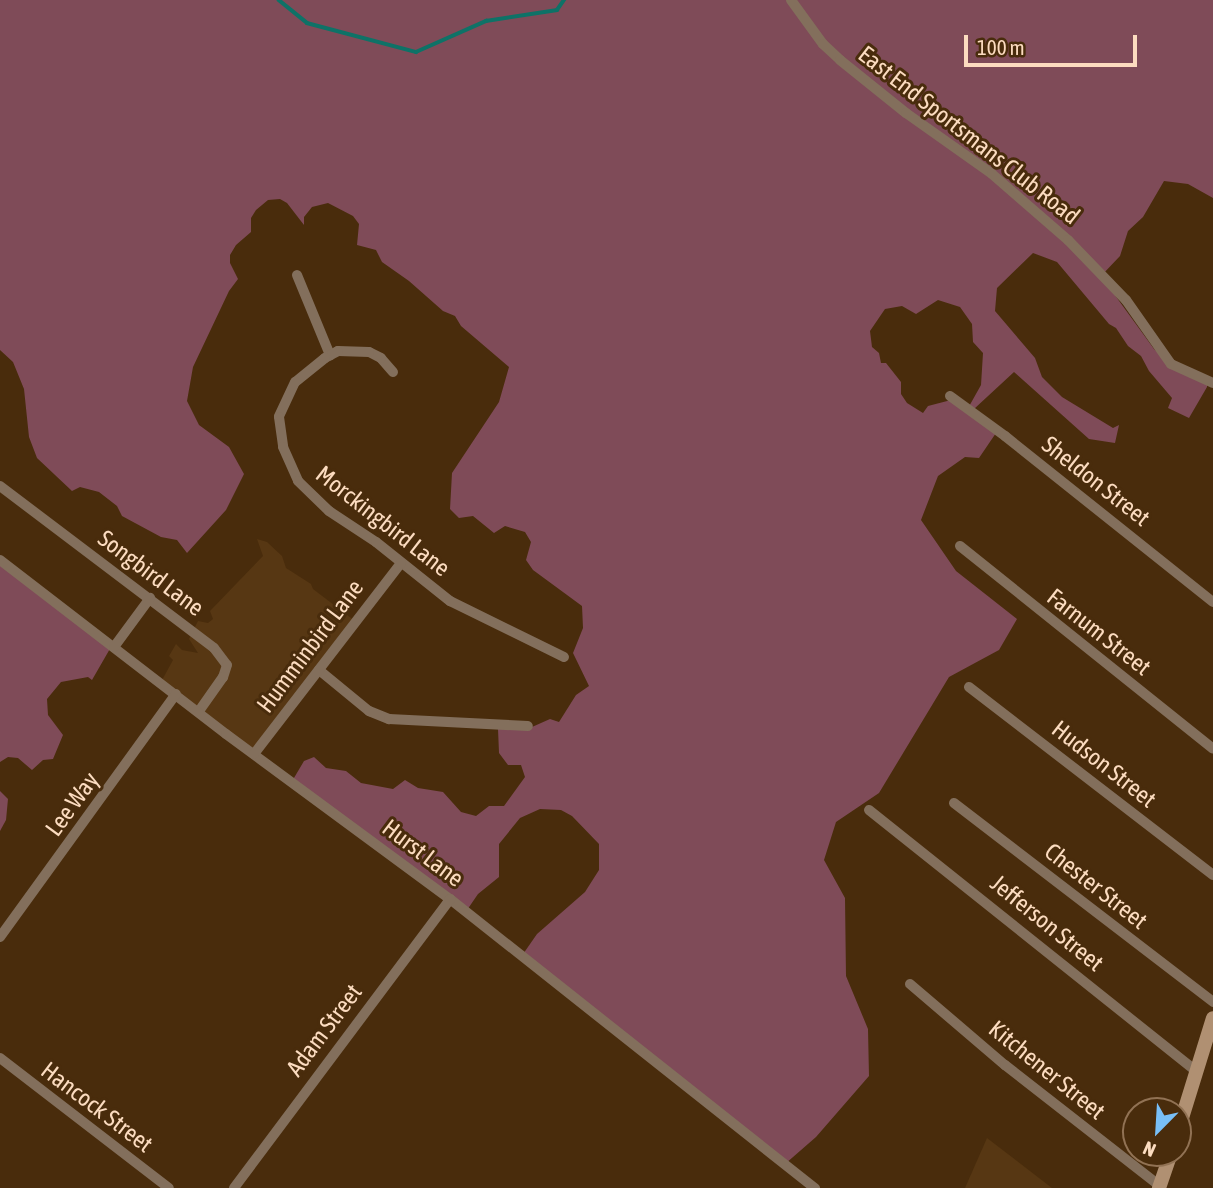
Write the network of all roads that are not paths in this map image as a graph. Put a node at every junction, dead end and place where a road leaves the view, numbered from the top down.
1 (791, 0) edge
2 (297, 275) dead end
3 (330, 355) junction
4 (393, 372) dead end
5 (1213, 383) edge
6 (950, 396) dead end
7 (0, 486) edge
8 (960, 546) dead end
9 (0, 560) edge
10 (401, 563) junction
11 (150, 598) junction
12 (1213, 602) edge
13 (114, 647) junction
14 (564, 657) dead end
15 (318, 670) junction
16 (969, 687) dead end
17 (176, 694) junction
18 (199, 712) junction
19 (528, 726) dead end
20 (1213, 750) edge
21 (254, 754) junction
22 (954, 803) dead end
23 (869, 810) dead end
24 (1213, 875) edge
25 (450, 899) junction
26 (0, 937) edge
27 (910, 984) dead end
28 (1213, 1002) edge
29 (1213, 1018) edge
30 (0, 1058) edge
31 (1197, 1072) junction
32 (1189, 1097) edge
33 (1166, 1167) edge
34 (1160, 1187) edge
35 (169, 1188) edge
36 (234, 1188) edge
37 (815, 1188) edge

1 - 5 street, East End Sportsmans Club Road
2 - 3 street
3 - 4 street
3 - 10 street, Morckingbird Lane
6 - 12 street, Sheldon Street
7 - 11 street, Songbird Lane
8 - 20 street, Farnum Street
9 - 13 street, Hurst Lane
10 - 14 street, Morckingbird Lane
10 - 15 street, Humminbird Lane
11 - 13 street
11 - 18 street, Songbird Lane
13 - 17 street, Hurst Lane
15 - 19 street
15 - 21 street, Humminbird Lane
16 - 24 street, Hudson Street
17 - 18 street, Hurst Lane
17 - 26 street, Lee Way
18 - 21 street, Hurst Lane
21 - 25 street, Hurst Lane
22 - 28 street, Chester Street
23 - 31 street, Jefferson Street
25 - 36 street, Adam Street
25 - 37 street, Hurst Lane
27 - 34 street, Kitchener Street
29 - 31 main road
30 - 35 street, Hancock Street
31 - 32 main road
33 - 34 main road

